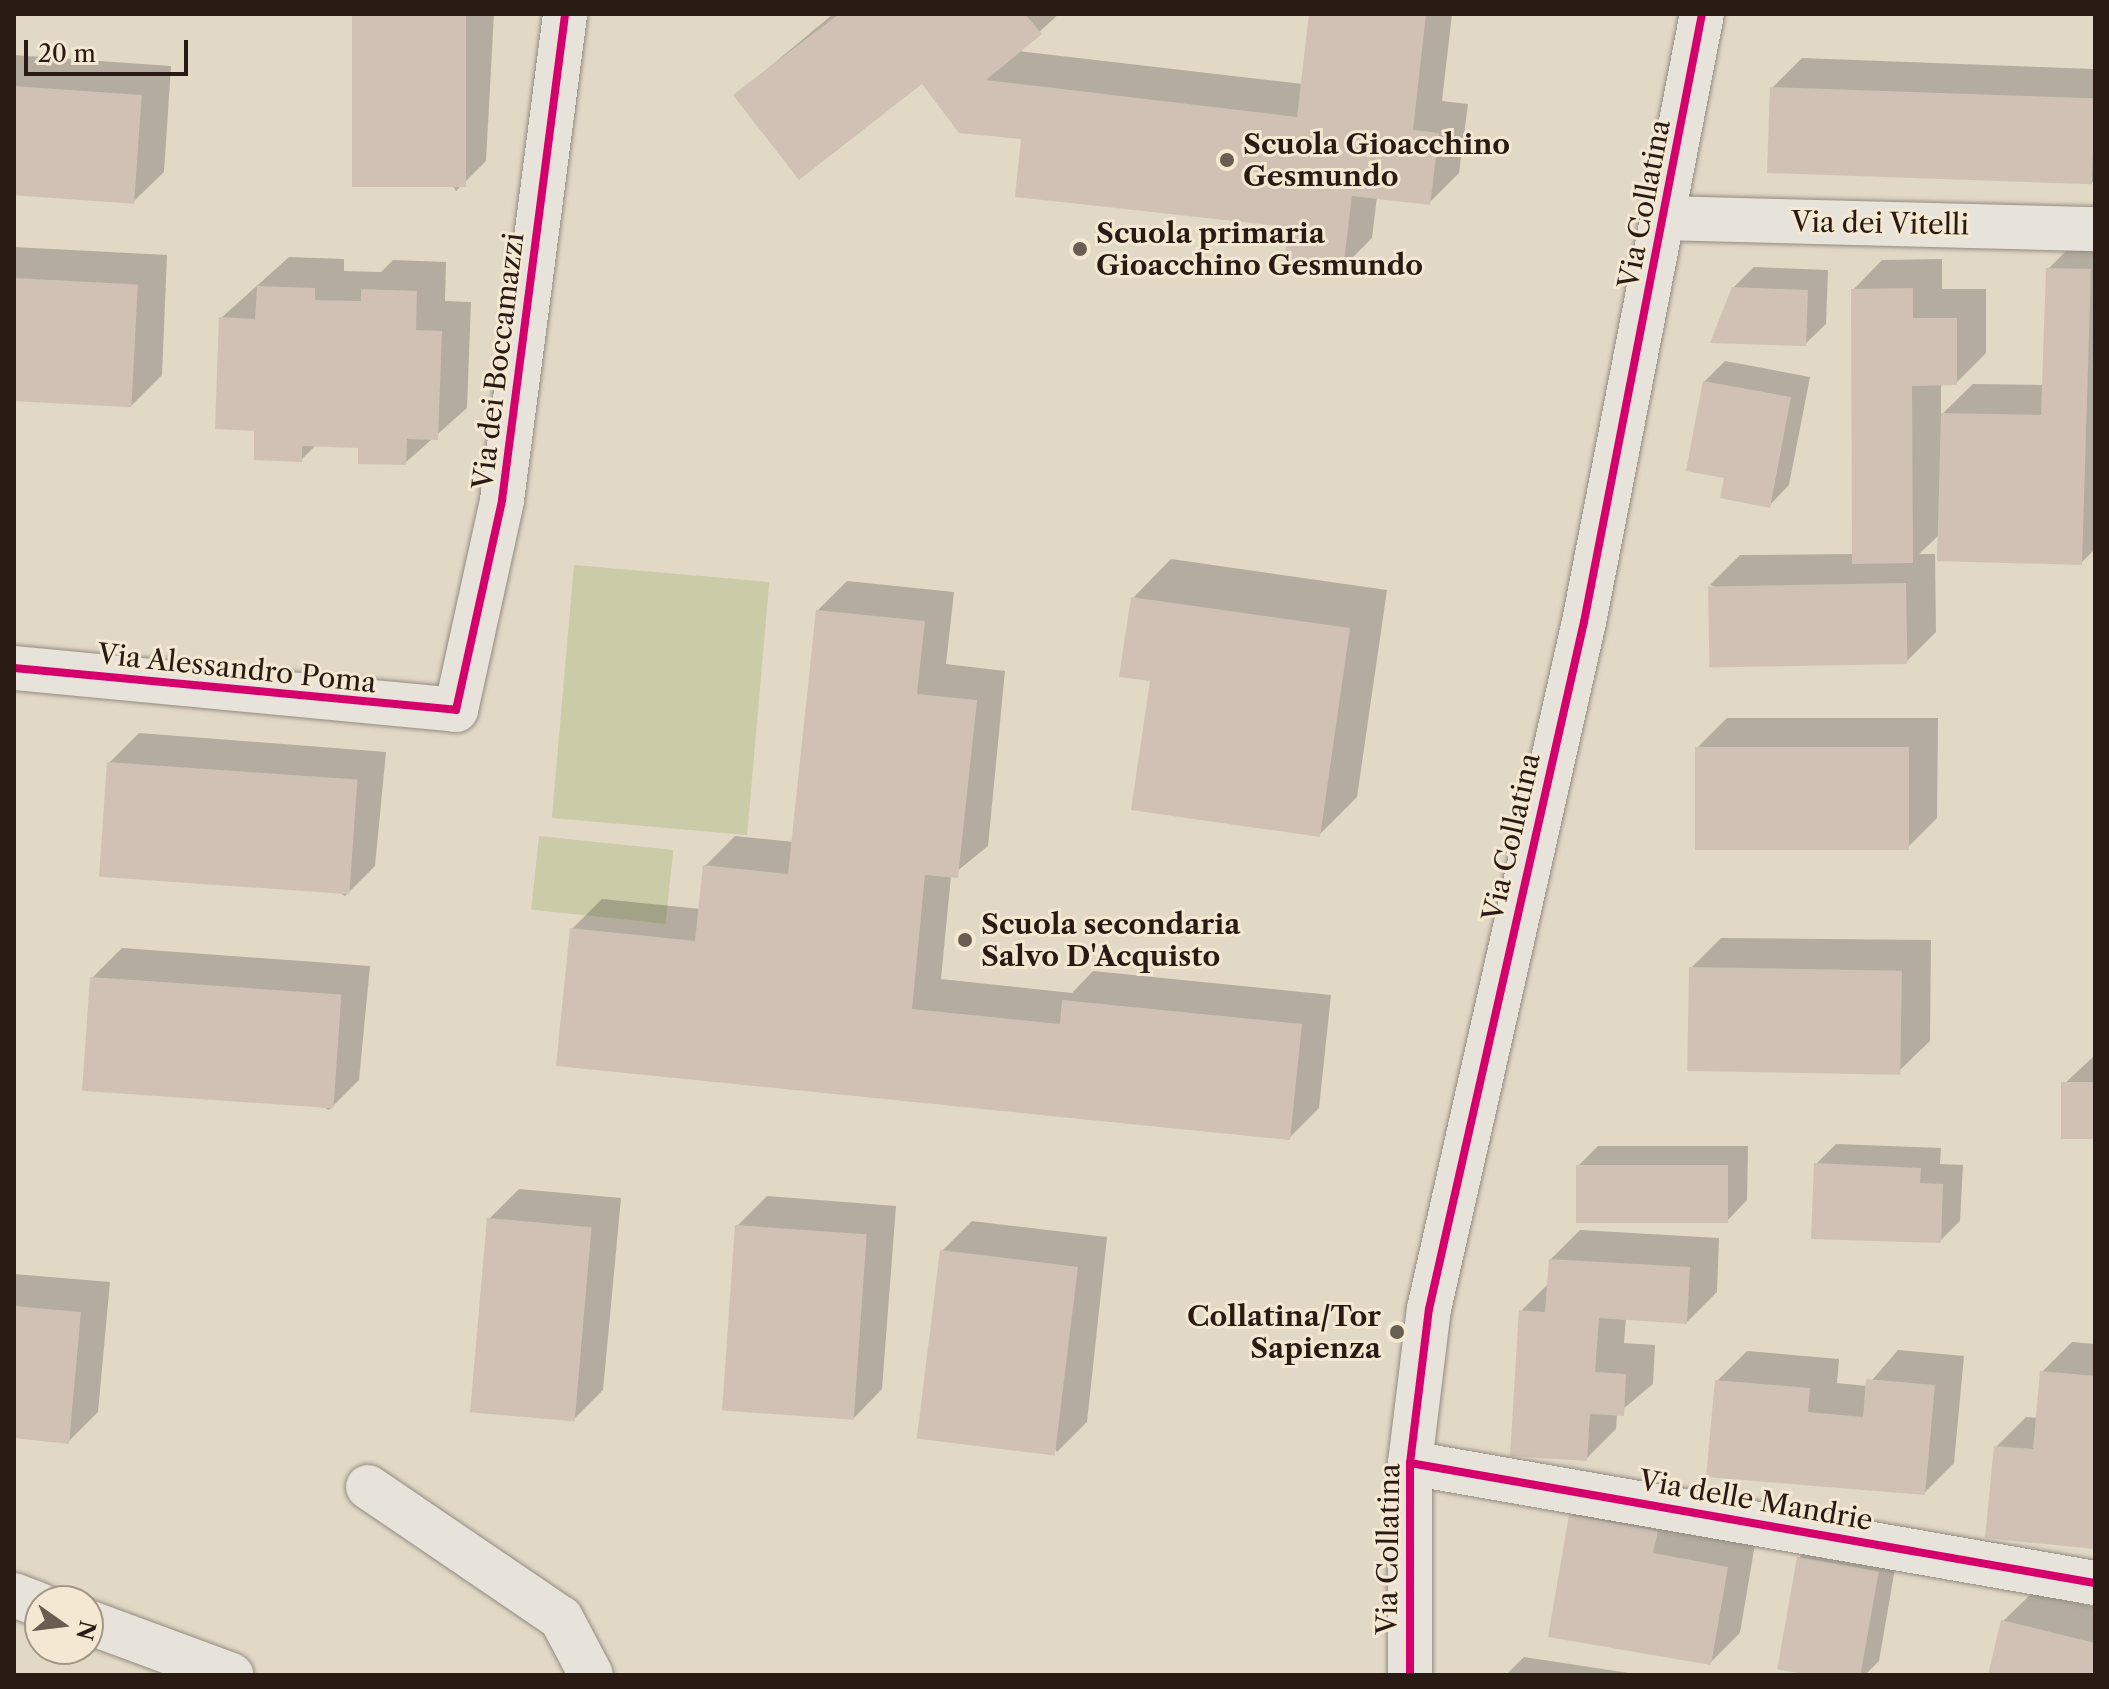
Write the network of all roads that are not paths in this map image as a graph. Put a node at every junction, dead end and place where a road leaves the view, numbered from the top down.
1 (565, 14) edge
2 (1702, 14) edge
3 (1664, 218) junction
4 (2095, 229) edge
5 (14, 668) edge
6 (456, 710) joint
7 (1410, 1463) junction
8 (368, 1487) dead end
9 (2095, 1583) edge
10 (104, 1628) edge
11 (231, 1675) edge
12 (591, 1675) edge
13 (1410, 1675) edge

1 - 6 street, Via dei Boccamazzi
2 - 3 street, Via Collatina
3 - 4 street, Via dei Vitelli
3 - 7 street, Via Collatina
5 - 6 street, Via Alessandro Poma
7 - 9 street, Via delle Mandrie
7 - 13 street, Via Collatina
8 - 12 street
10 - 11 street

